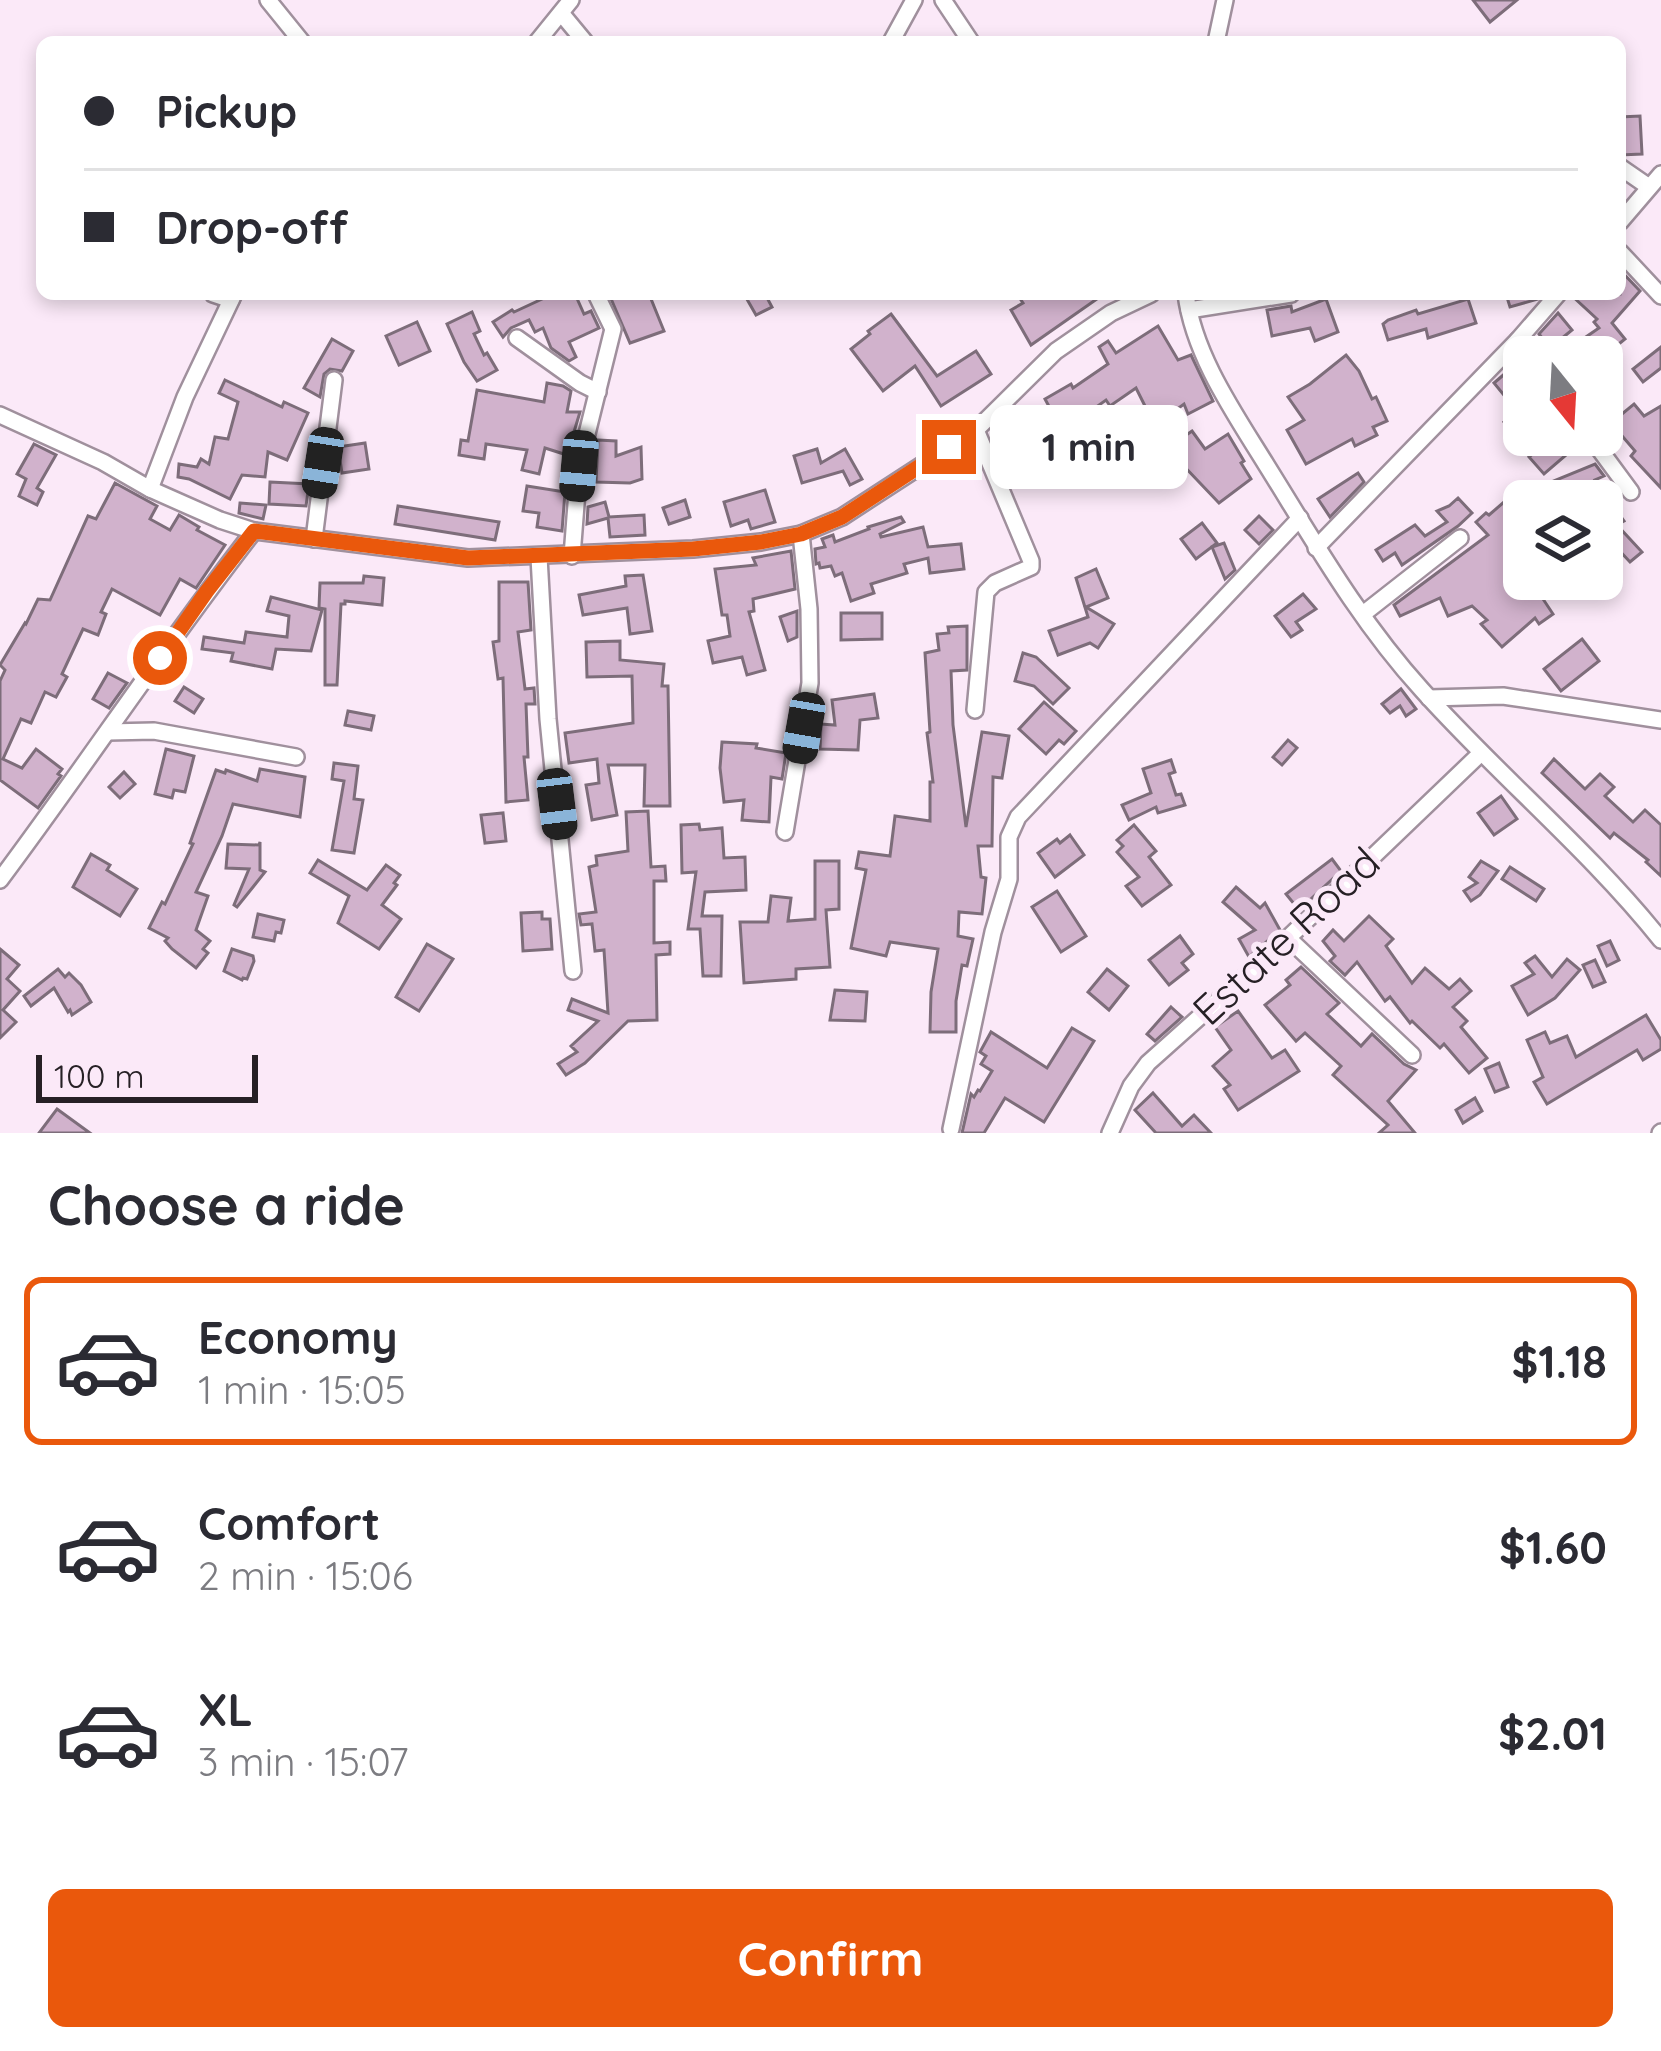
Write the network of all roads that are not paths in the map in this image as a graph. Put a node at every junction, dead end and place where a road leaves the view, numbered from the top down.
1 (268, 0) edge
2 (284, 0) edge
3 (914, 0) edge
4 (943, 0) edge
5 (1225, 0) edge
6 (566, 6) edge
7 (284, 19) junction
8 (297, 36) edge
9 (542, 36) edge
10 (582, 36) edge
11 (894, 36) edge
12 (967, 36) edge
13 (1217, 36) edge
14 (1626, 171) edge
15 (1661, 173) edge
16 (1649, 187) junction
17 (1626, 214) edge
18 (1626, 258) edge
19 (1661, 296) edge
20 (231, 300) edge
21 (599, 300) edge
22 (1135, 300) edge
23 (1553, 300) edge
24 (1187, 302) edge
25 (1521, 336) edge
26 (517, 338) dead end
27 (1503, 355) edge
28 (334, 380) dead end
29 (598, 392) junction
30 (0, 415) edge
31 (976, 430) junction
32 (1604, 456) edge
33 (150, 489) junction
34 (1631, 492) dead end
35 (1300, 518) junction
36 (254, 531) junction
37 (801, 534) junction
38 (1460, 538) dead end
39 (314, 539) junction
40 (1316, 548) junction
41 (539, 556) junction
42 (572, 556) junction
43 (1363, 614) junction
44 (1429, 698) junction
45 (975, 710) dead end
46 (1661, 720) edge
47 (109, 732) junction
48 (1480, 753) junction
49 (296, 758) dead end
50 (785, 832) dead end
51 (0, 880) edge
52 (1288, 938) junction
53 (1661, 940) edge
54 (573, 971) dead end
55 (1412, 1055) dead end
56 (951, 1129) dead end
57 (1111, 1133) edge

1 - 7 street
2 - 7 street
3 - 11 street
4 - 12 street
5 - 13 street
6 - 9 street
6 - 10 street
7 - 8 street
14 - 16 street
15 - 16 street
16 - 17 street
18 - 19 street
20 - 33 street
21 - 29 street
22 - 31 street
23 - 25 street
24 - 35 street
26 - 29 street
27 - 40 street
28 - 39 street
29 - 42 street
30 - 33 street
31 - 37 street
31 - 45 street
32 - 34 street
33 - 36 street
35 - 40 street
35 - 56 street
36 - 39 street
36 - 47 street
37 - 42 street
37 - 50 street
38 - 43 street
39 - 41 street
40 - 43 street
41 - 42 street
41 - 54 street
43 - 44 street
44 - 46 street
44 - 48 street
47 - 49 street
47 - 51 street
48 - 52 street, Estate Road
48 - 53 street
52 - 55 street
52 - 57 street, Estate Road

